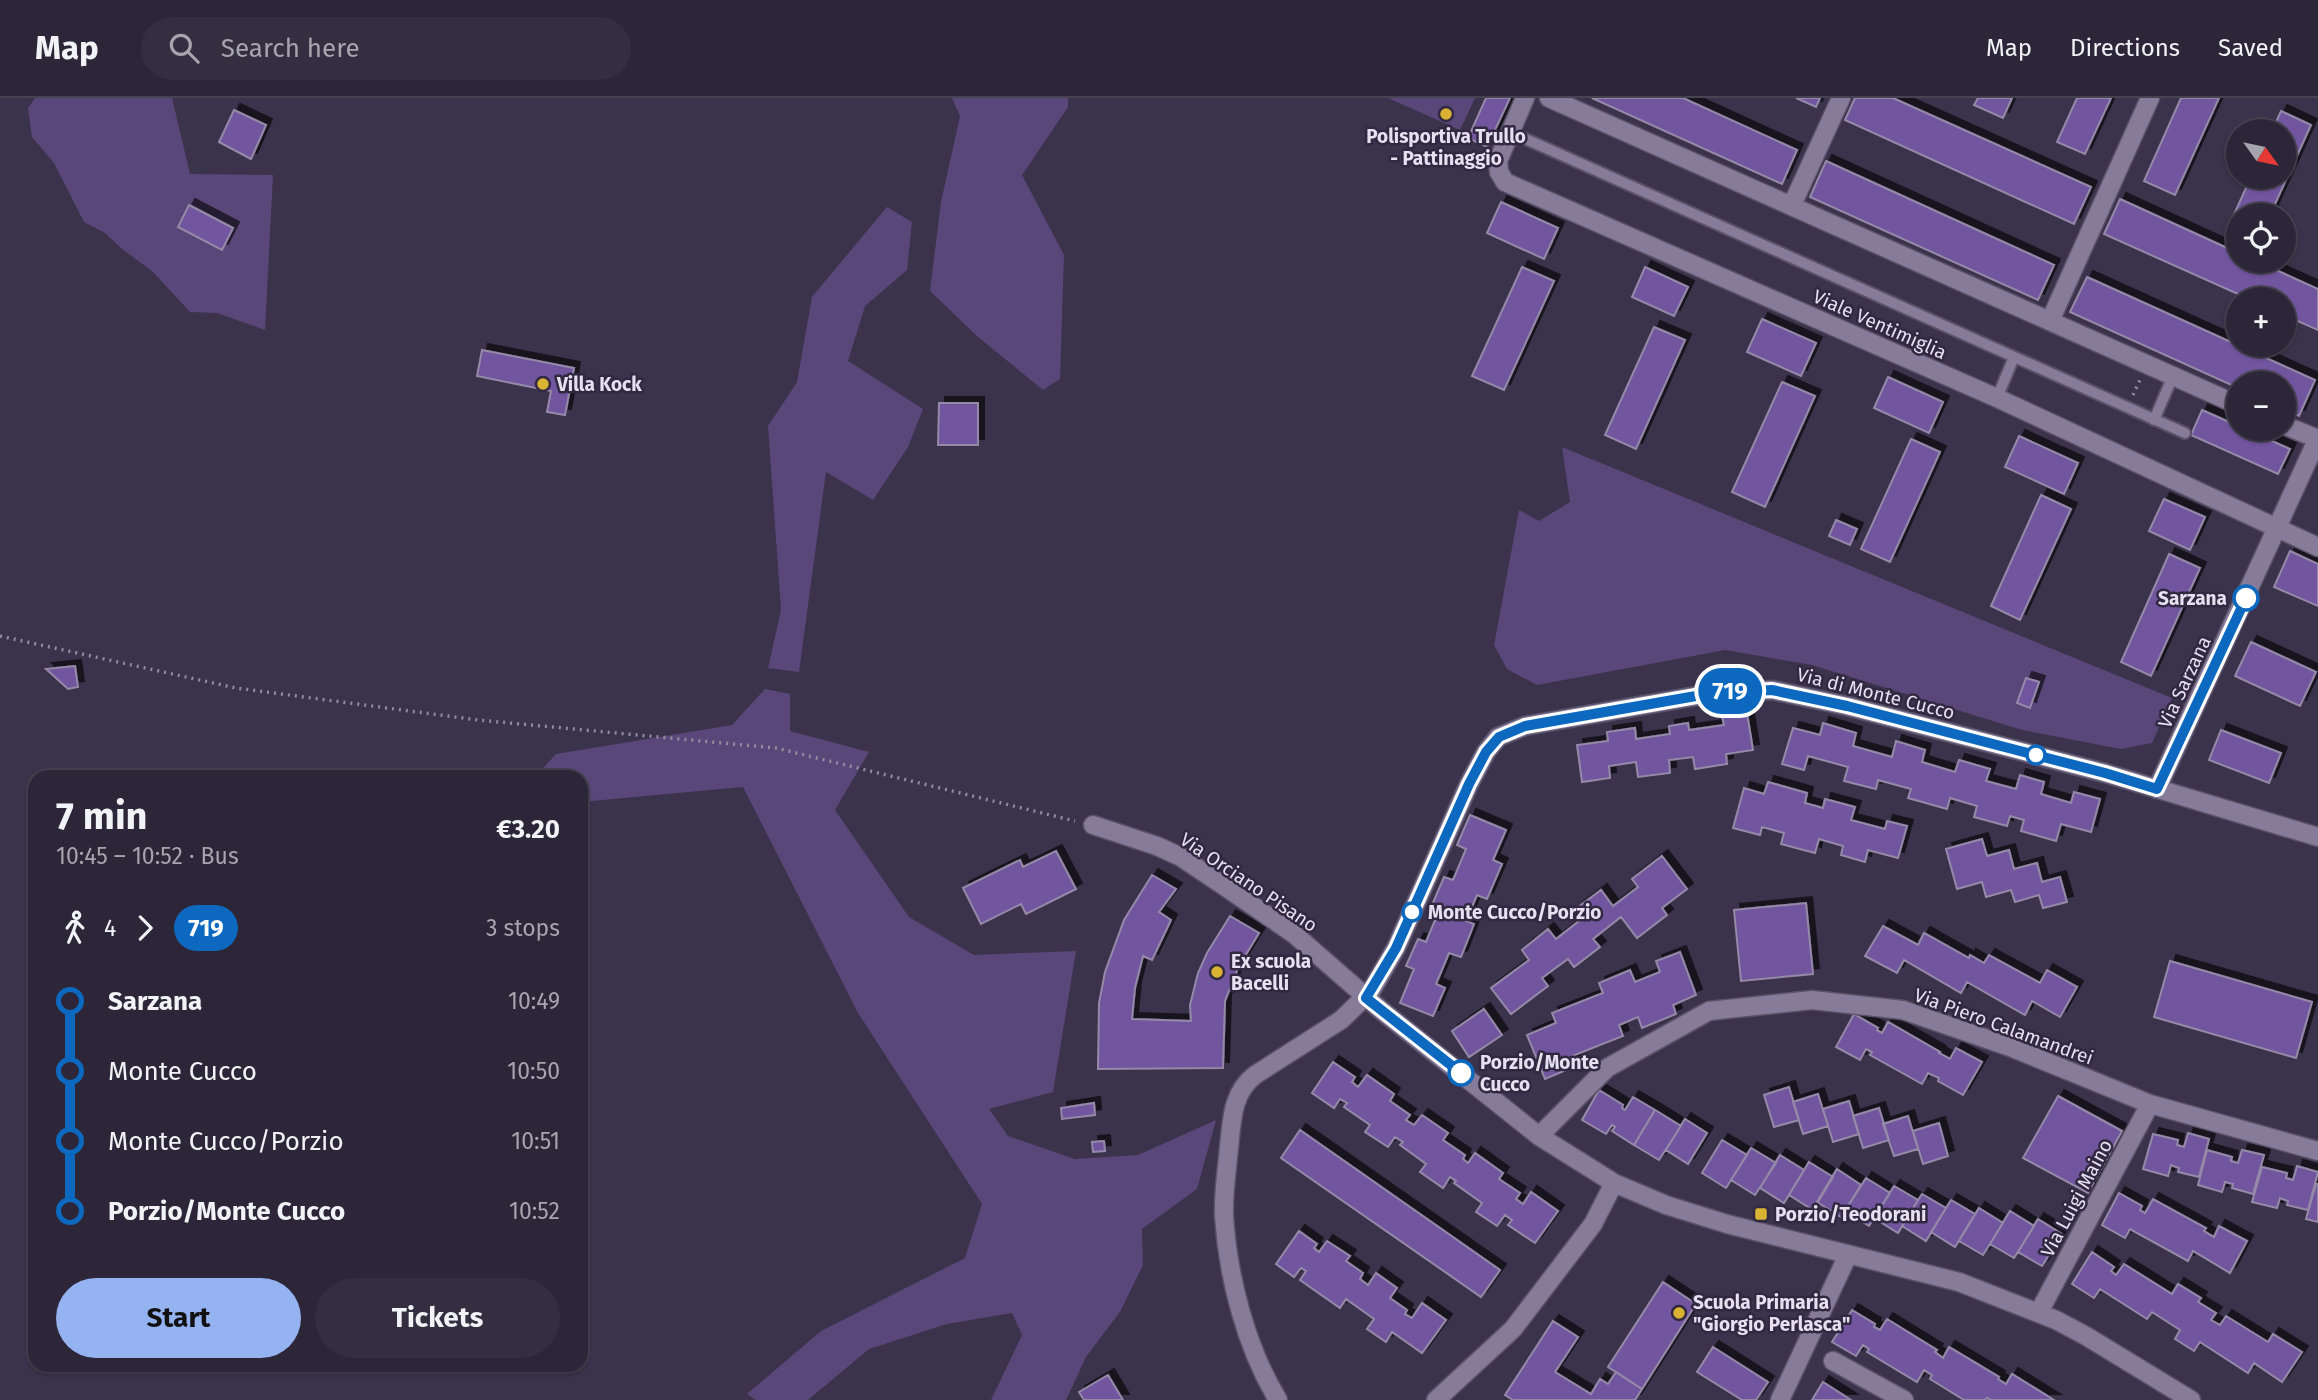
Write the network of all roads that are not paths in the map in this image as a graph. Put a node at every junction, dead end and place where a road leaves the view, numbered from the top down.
1 (1525, 98) edge
2 (1549, 98) edge
3 (1841, 98) edge
4 (2150, 98) edge
5 (1510, 132) junction
6 (1792, 205) junction
7 (2050, 321) junction
8 (2014, 358) junction
9 (2173, 376) junction
10 (1997, 398) junction
11 (2226, 400) edge
12 (2154, 420) junction
13 (2296, 430) edge
14 (2185, 433) dead end
15 (2318, 439) edge
16 (2278, 528) junction
17 (2318, 547) edge
18 (2157, 789) junction
19 (1099, 826) road end
20 (2318, 837) edge
21 (1366, 998) junction
22 (2150, 1104) junction
23 (1539, 1136) junction
24 (2318, 1151) edge
25 (1614, 1183) junction
26 (1848, 1255) junction
27 (2039, 1312) junction
28 (1833, 1360) dead end
29 (1278, 1400) edge
30 (1436, 1400) edge
31 (1780, 1400) edge
32 (1904, 1400) edge
33 (2191, 1400) edge

1 - 5 street, Viale Ventimiglia
2 - 6 street
3 - 6 street
4 - 7 street
5 - 8 lane
5 - 10 street, Viale Ventimiglia
6 - 7 street
7 - 9 street
8 - 10 lane
8 - 12 lane
9 - 11 street
9 - 12 lane
10 - 16 street, Viale Ventimiglia
12 - 14 lane
13 - 15 street
15 - 16 street, Via Sarzana
16 - 17 street, Viale Ventimiglia
16 - 18 street, Via Sarzana
18 - 20 street, Via di Monte Cucco
18 - 21 street, Via di Monte Cucco
19 - 21 street, Via Orciano Pisano
21 - 23 street, Via Orciano Pisano
21 - 29 street, Via di Monte Cucco
22 - 23 street, Via Piero Calamandrei
22 - 24 street, Via Piero Calamandrei
22 - 27 street, Via Luigi Maino
23 - 25 street, Via Orciano Pisano
25 - 26 street, Via Orciano Pisano
25 - 30 street
26 - 27 street, Via Orciano Pisano
26 - 31 street
27 - 33 street, Via Orciano Pisano
28 - 32 street

